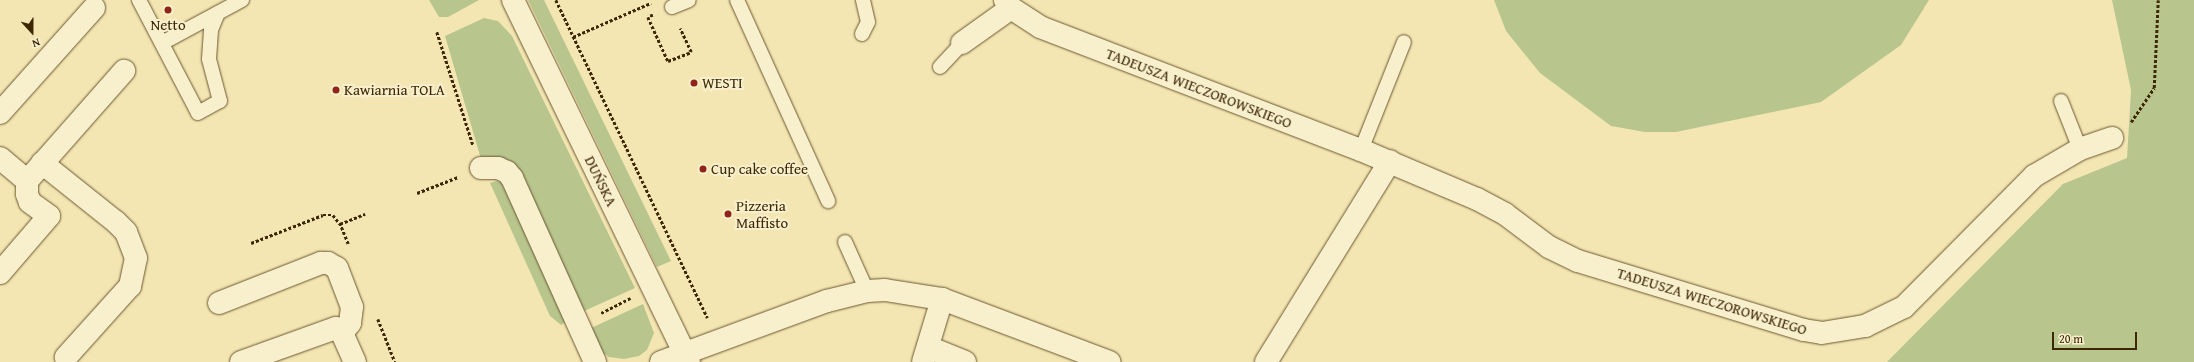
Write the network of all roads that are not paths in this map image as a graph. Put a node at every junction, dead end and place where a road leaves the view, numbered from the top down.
1 (139, 0) edge
2 (242, 0) edge
3 (513, 0) edge
4 (688, 0) edge
5 (737, 0) edge
6 (863, 0) edge
7 (1008, 4) edge
8 (672, 7) dead end
9 (94, 8) dead end
10 (218, 13) junction
11 (862, 34) dead end
12 (1404, 42) dead end
13 (162, 43) junction
14 (962, 43) joint
15 (940, 67) dead end
16 (124, 70) dead end
17 (2061, 102) dead end
18 (0, 113) edge
19 (2112, 138) road end
20 (2080, 149) junction
21 (1361, 150) junction
22 (0, 158) edge
23 (1390, 161) junction
24 (42, 163) junction
25 (480, 168) road end
26 (27, 181) junction
27 (828, 201) dead end
28 (846, 242) dead end
29 (0, 273) edge
30 (867, 291) junction
31 (942, 299) junction
32 (219, 303) dead end
33 (342, 333) junction
34 (925, 355) edge
35 (66, 357) dead end
36 (687, 358) edge
37 (241, 362) edge
38 (354, 362) edge
39 (595, 362) edge
40 (661, 362) edge
41 (965, 362) edge
42 (1110, 362) edge
43 (1266, 362) edge

1 - 13 lane
2 - 10 lane
3 - 36 street, DUŃSKA
4 - 8 lane
5 - 27 lane
6 - 11 lane
7 - 14 street, TADEUSZA WIECZOROWSKIEGO
7 - 21 street, TADEUSZA WIECZOROWSKIEGO
9 - 18 street
10 - 13 lane
10 - 13 lane
12 - 21 lane
14 - 15 lane
16 - 24 street
17 - 20 lane
19 - 20 street, TADEUSZA WIECZOROWSKIEGO
20 - 23 street, TADEUSZA WIECZOROWSKIEGO
21 - 23 street, TADEUSZA WIECZOROWSKIEGO
22 - 26 street
23 - 43 street
24 - 26 street
24 - 35 street
25 - 39 street
26 - 29 street
28 - 30 lane
30 - 31 street
30 - 36 street
31 - 34 street
31 - 42 street
32 - 33 street
33 - 37 street
33 - 38 street
34 - 41 street
36 - 40 street

